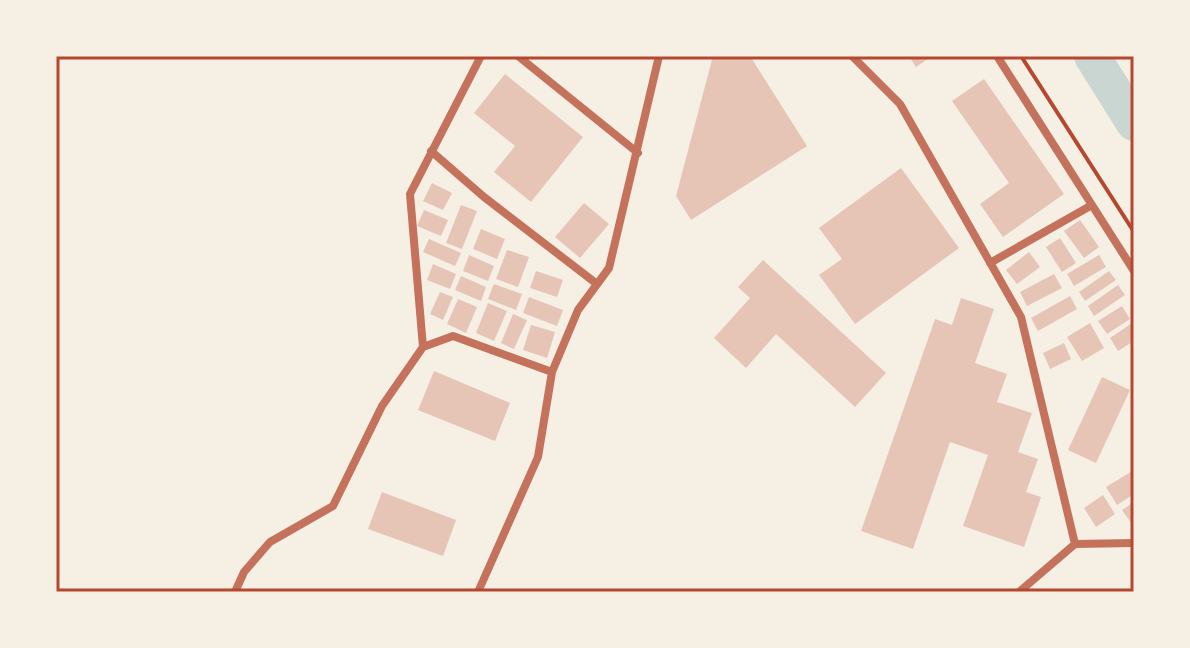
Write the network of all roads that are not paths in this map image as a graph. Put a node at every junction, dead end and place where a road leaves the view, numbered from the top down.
1 (481, 56) edge
2 (518, 56) edge
3 (659, 56) edge
4 (852, 56) edge
5 (997, 56) edge
6 (431, 151) junction
7 (638, 153) junction
8 (1092, 205) junction
9 (990, 263) junction
10 (1134, 271) edge
11 (597, 284) junction
12 (423, 347) junction
13 (552, 372) junction
14 (1134, 543) edge
15 (1075, 544) junction
16 (1025, 590) edge
17 (235, 592) edge
18 (478, 592) edge

1 - 6 street
2 - 7 street
3 - 7 street
4 - 9 street
5 - 8 street
6 - 11 street
6 - 12 street
7 - 11 street
8 - 9 street
8 - 10 street
9 - 15 street
11 - 13 street
12 - 13 street
12 - 17 street
13 - 18 street
14 - 15 street
15 - 16 street

